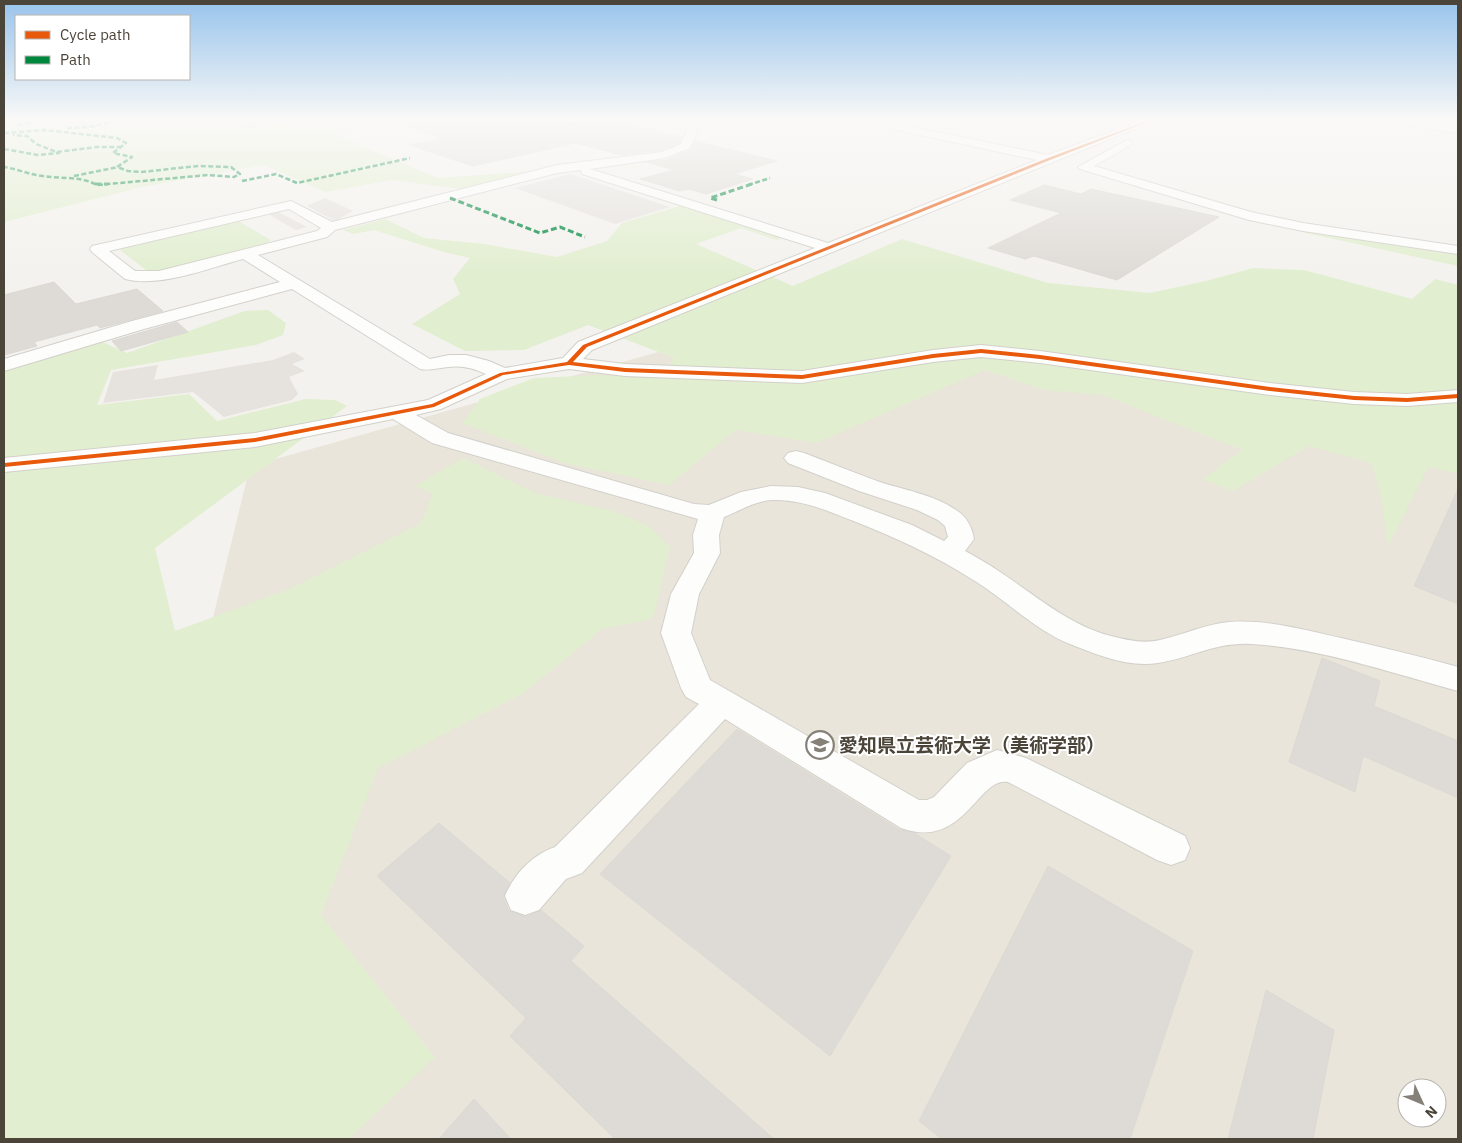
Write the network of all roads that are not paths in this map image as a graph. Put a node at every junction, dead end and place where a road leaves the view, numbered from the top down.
1 (544, 172) edge
2 (592, 172) edge
3 (1016, 172) edge
4 (1098, 172) edge
5 (244, 215) junction
6 (260, 224) dead end
7 (330, 227) junction
8 (277, 233) dead end
9 (293, 242) junction
10 (830, 248) junction
11 (1458, 250) edge
12 (246, 254) junction
13 (295, 282) junction
14 (568, 362) junction
15 (4, 365) edge
16 (502, 374) junction
17 (1458, 396) edge
18 (398, 413) junction
19 (796, 458) dead end
20 (4, 465) edge
21 (712, 513) junction
22 (948, 553) junction
23 (1458, 679) edge
24 (722, 701) junction
25 (1171, 848) dead end
26 (525, 896) dead end

1 - 7 street
2 - 10 street
3 - 10 street
4 - 11 street
5 - 6 street
5 - 7 street
5 - 12 street
7 - 9 street
8 - 9 street
9 - 12 street
10 - 14 street
12 - 13 street
13 - 15 street
13 - 16 street
14 - 16 street
14 - 17 street
16 - 18 street
18 - 20 street
18 - 21 street
19 - 22 street
21 - 22 street
21 - 24 street
22 - 23 street
24 - 25 street
24 - 26 street

